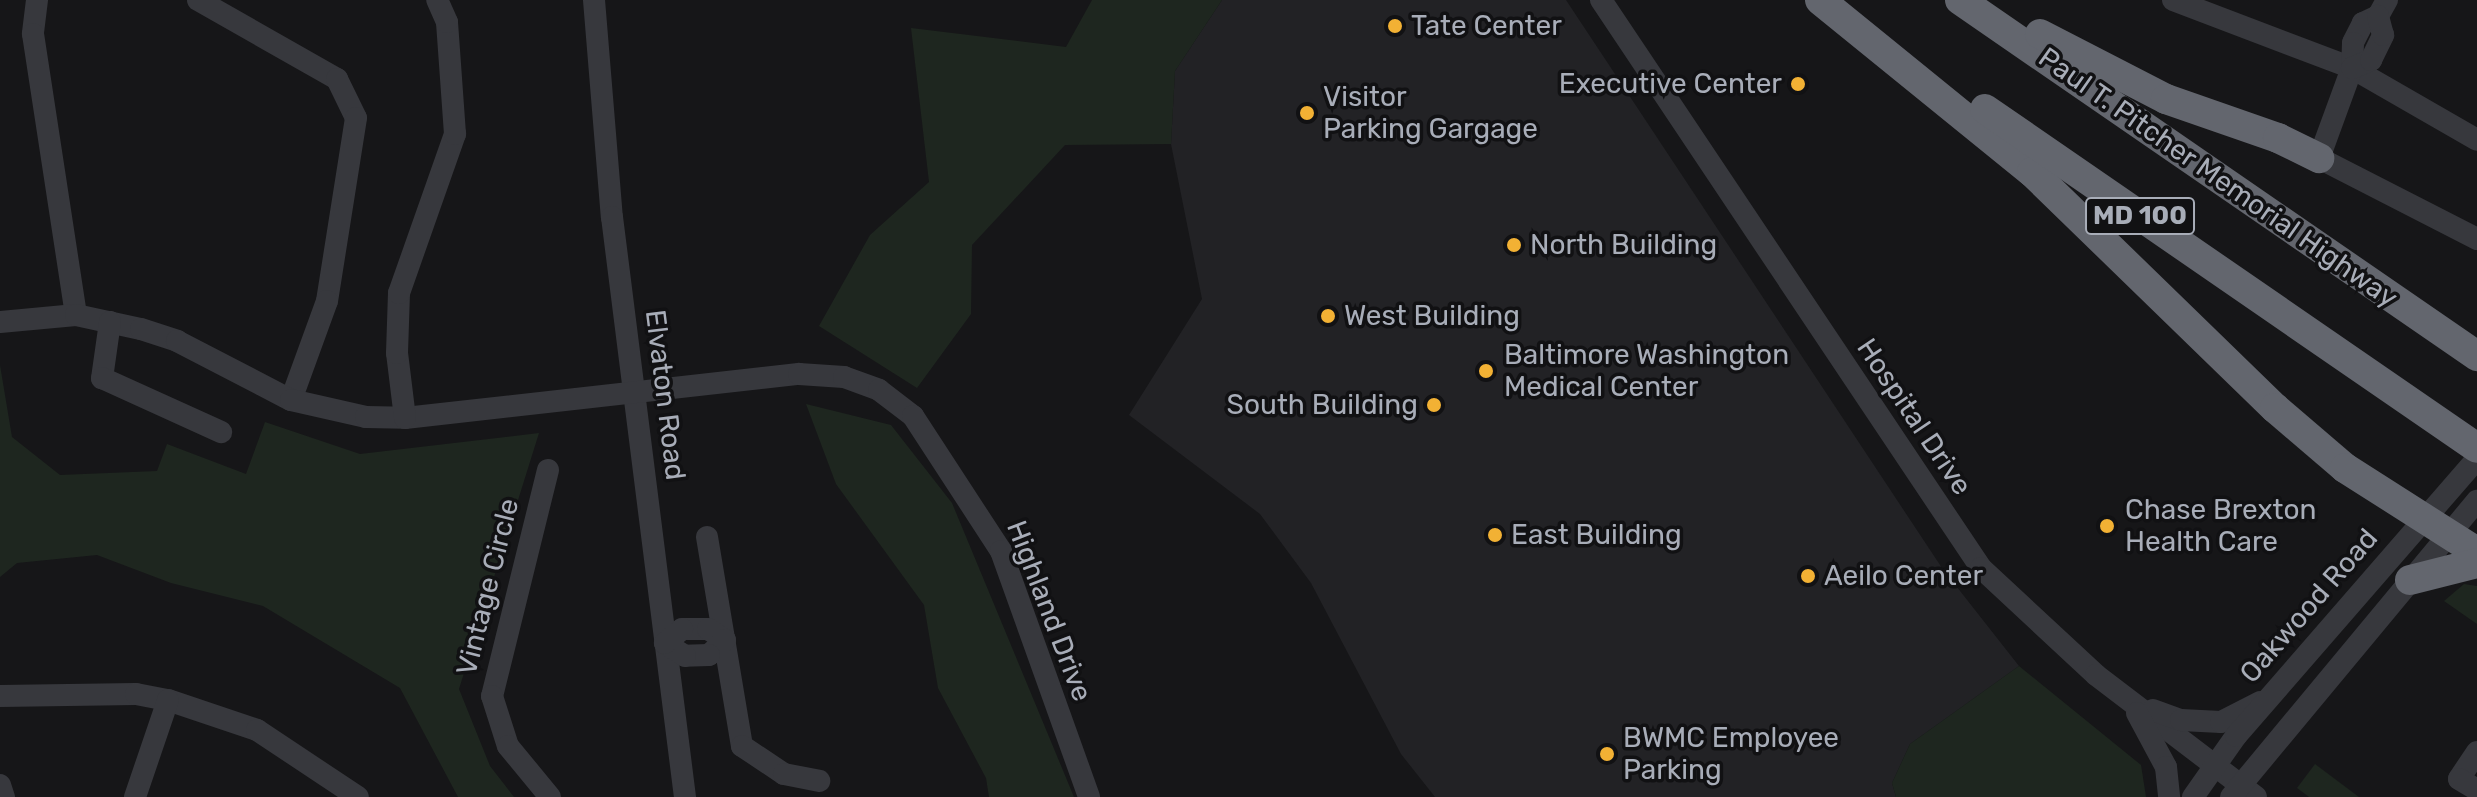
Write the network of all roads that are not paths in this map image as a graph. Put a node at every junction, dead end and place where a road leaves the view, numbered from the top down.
1 (37, 0) edge
2 (198, 0) edge
3 (437, 0) edge
4 (594, 0) edge
5 (1601, 0) edge
6 (1823, 0) edge
7 (1960, 0) edge
8 (1986, 0) edge
9 (2173, 0) edge
10 (2382, 8) edge
11 (2352, 68) junction
12 (2477, 140) edge
13 (2319, 158) junction
14 (2477, 239) edge
15 (76, 315) junction
16 (0, 322) edge
17 (110, 322) junction
18 (2477, 356) edge
19 (635, 388) junction
20 (291, 400) junction
21 (405, 418) junction
22 (221, 432) dead end
23 (2465, 440) edge
24 (2477, 459) edge
25 (548, 470) dead end
26 (2477, 501) edge
27 (2438, 526) junction
28 (707, 537) dead end
29 (2477, 552) edge
30 (2477, 563) edge
31 (2410, 580) junction
32 (725, 640) junction
33 (665, 643) junction
34 (2271, 695) junction
35 (0, 696) edge
36 (168, 700) junction
37 (2129, 702) junction
38 (2477, 752) edge
39 (2215, 765) junction
40 (819, 781) dead end
41 (0, 785) edge
42 (2477, 790) edge
43 (2243, 793) edge
44 (4, 797) edge
45 (135, 797) edge
46 (358, 797) edge
47 (550, 797) edge
48 (685, 797) edge
49 (1089, 797) edge
50 (2169, 797) edge
51 (2193, 797) edge

1 - 15 street
2 - 20 street
3 - 21 street
4 - 19 street, Elvaton Road
5 - 37 street, Hospital Drive
6 - 23 highway, MD 100
6 - 27 highway
7 - 18 highway, Paul T. Pitcher Memorial Highway / MD 100
8 - 13 highway
9 - 11 street
10 - 11 street
11 - 12 street
11 - 13 street
13 - 14 street
15 - 16 street, Highland Drive
15 - 17 street, Highland Drive
17 - 20 street, Highland Drive
17 - 22 street
19 - 21 street, Highland Drive
19 - 33 street, Elvaton Road
19 - 49 street, Highland Drive
20 - 21 street, Highland Drive
24 - 27 street, Oakwood Road
25 - 47 street, Vintage Circle
26 - 27 street, Oakwood Road
27 - 29 highway
27 - 31 street, Oakwood Road
27 - 34 street, Oakwood Road
28 - 32 street
30 - 31 highway
31 - 43 street, Oakwood Road
32 - 33 street
32 - 40 street
33 - 48 street, Elvaton Road
34 - 37 street
34 - 39 street, Oakwood Road
35 - 36 street
36 - 45 street
36 - 46 street
37 - 39 street, Hospital Drive
37 - 50 street
38 - 42 street
39 - 43 street, Hospital Drive
39 - 51 street, Oakwood Road
41 - 44 street

